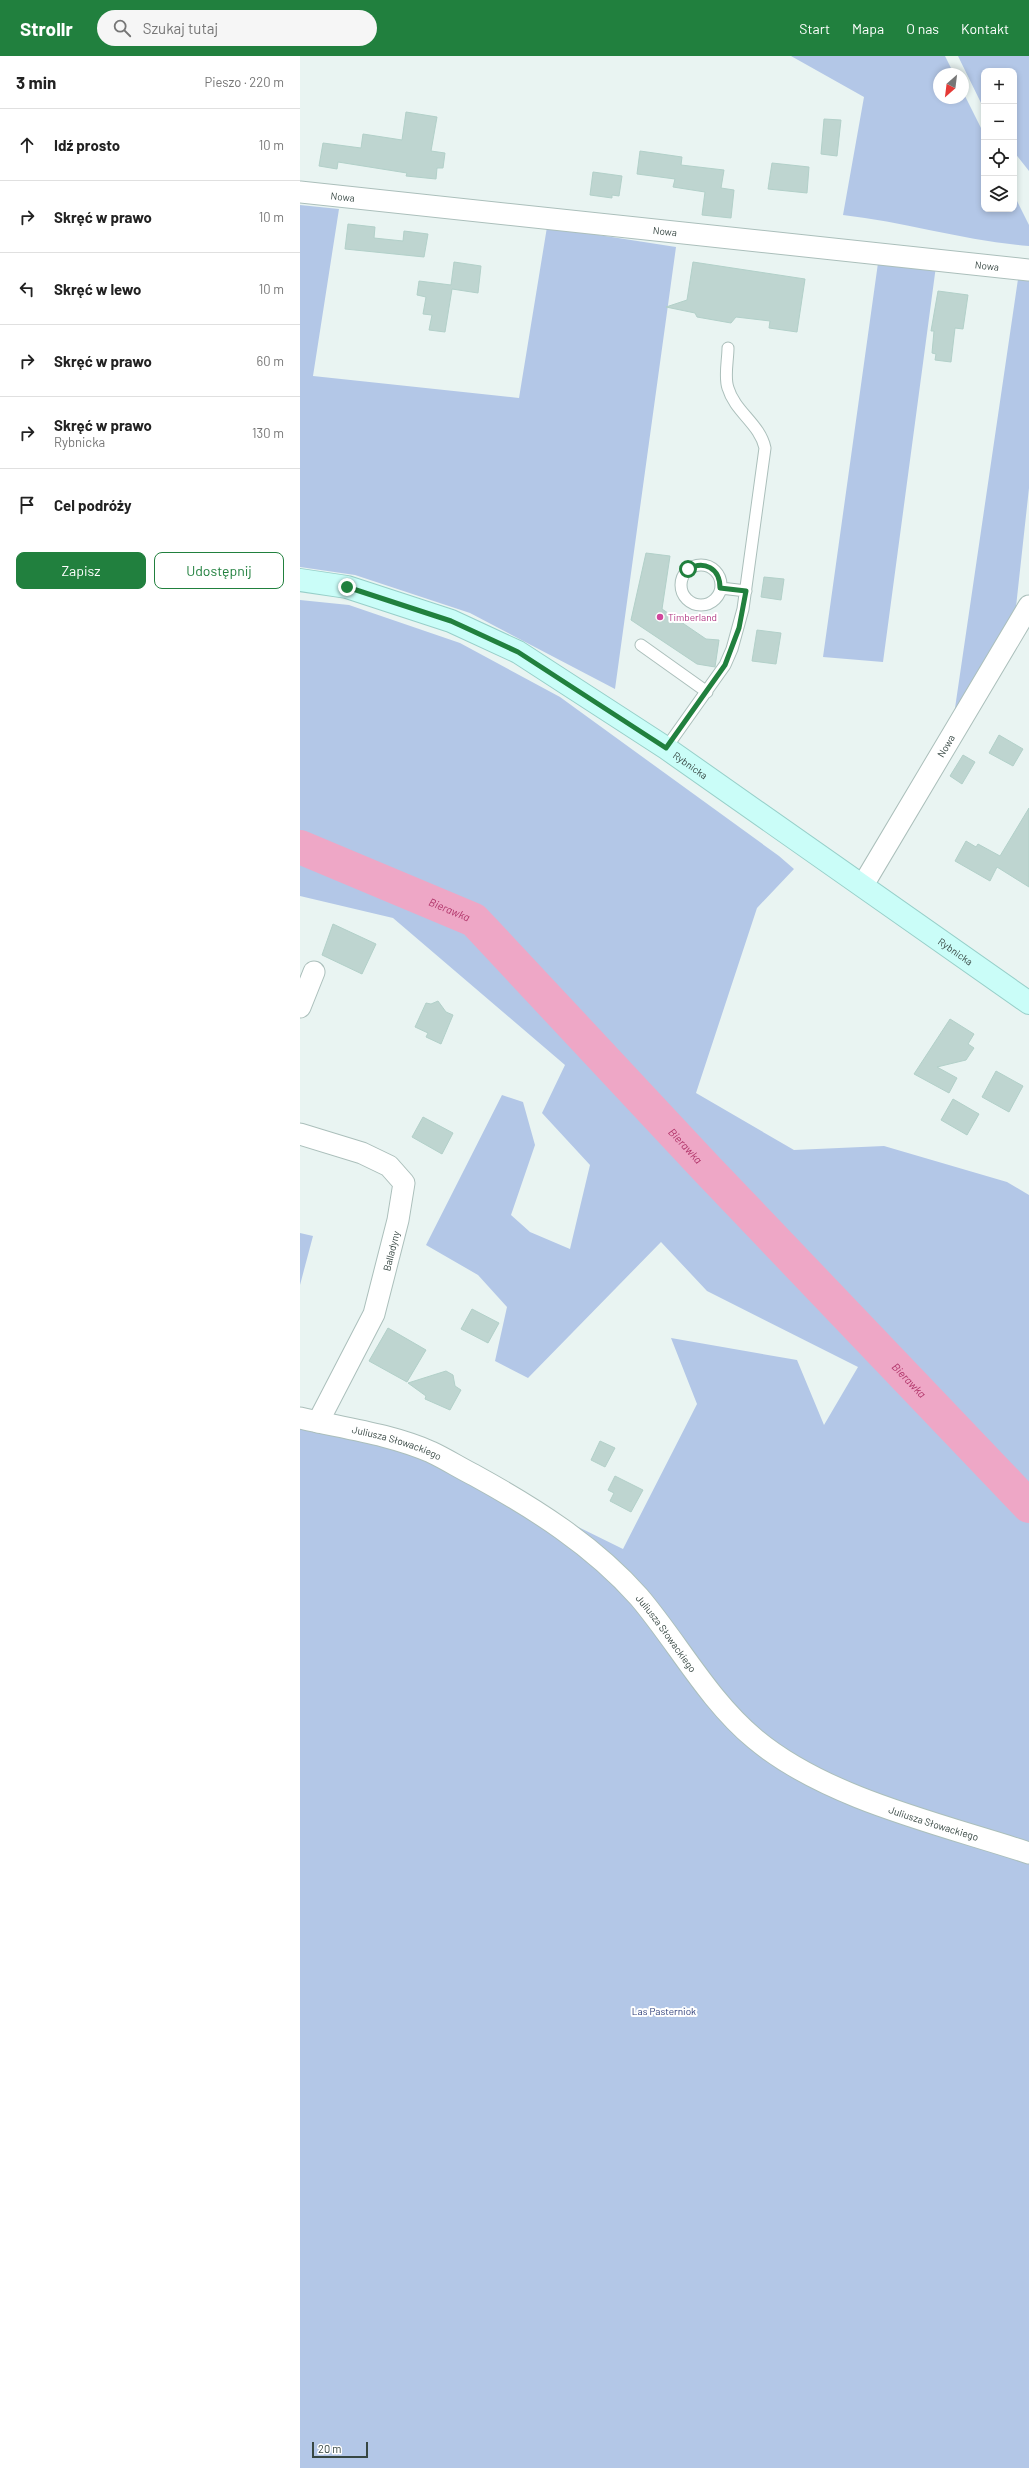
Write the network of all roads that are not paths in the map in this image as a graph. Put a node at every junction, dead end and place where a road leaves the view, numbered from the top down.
1 (300, 192) edge
2 (1029, 270) edge
3 (728, 348) dead end
4 (300, 580) edge
5 (720, 588) dead end
6 (746, 591) junction
7 (1029, 606) edge
8 (641, 645) dead end
9 (707, 692) junction
10 (666, 748) junction
11 (863, 885) junction
12 (314, 972) dead end
13 (1029, 1003) edge
14 (300, 1007) edge
15 (300, 1134) edge
16 (309, 1420) edge
17 (1029, 1853) edge

1 - 2 street, Nowa
3 - 6 lane
4 - 10 main road, Rybnicka
5 - 6 lane
6 - 9 lane
7 - 11 street, Nowa
8 - 9 lane
9 - 10 lane
10 - 11 main road, Rybnicka
11 - 13 main road, Rybnicka
12 - 14 street
15 - 16 street, Balladyny
16 - 17 street, Juliusza Słowackiego

